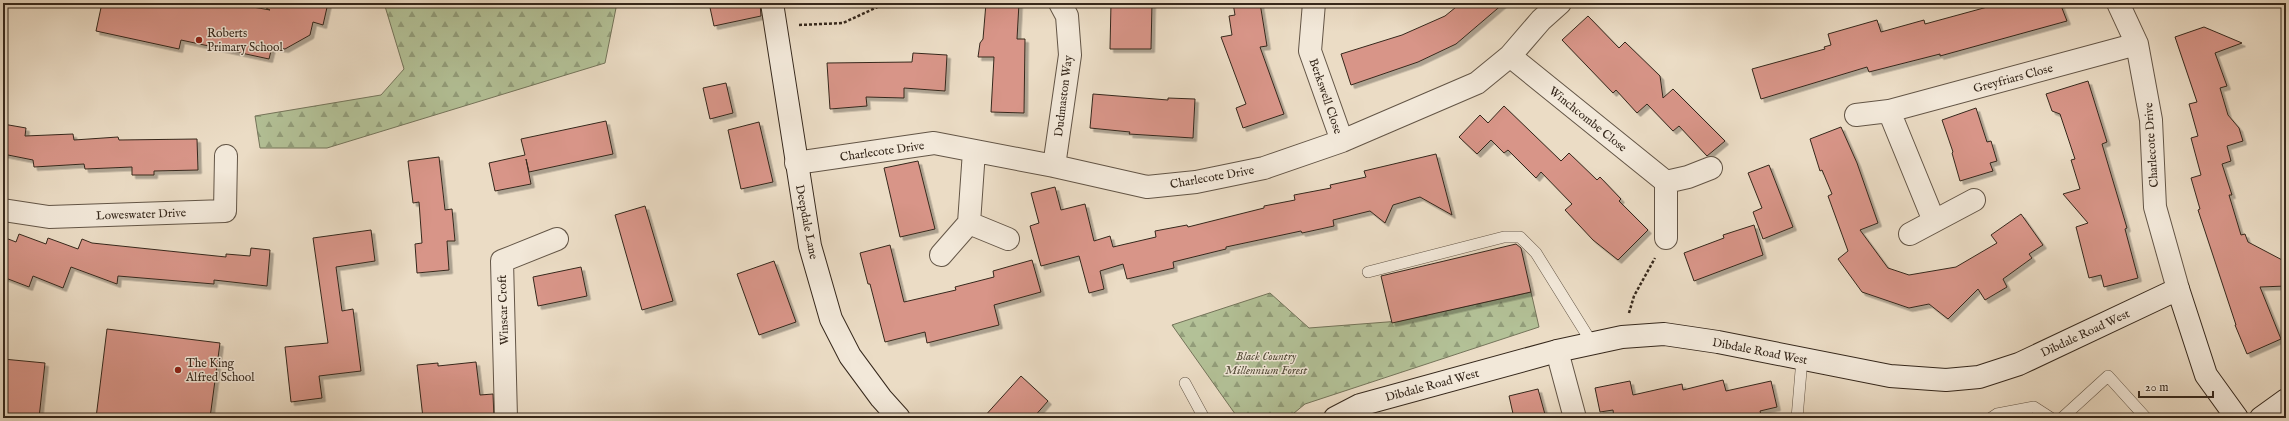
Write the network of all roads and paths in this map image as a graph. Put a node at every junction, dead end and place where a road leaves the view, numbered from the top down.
1 (886, 3) edge
2 (1060, 3) edge
3 (1314, 3) edge
4 (1560, 3) edge
5 (2118, 3) edge
6 (774, 13) edge
7 (2137, 44) junction
8 (1510, 56) junction
9 (1889, 111) junction
10 (1856, 115) dead end
11 (1342, 141) junction
12 (974, 150) junction
13 (226, 156) dead end
14 (796, 162) junction
15 (1054, 166) junction
16 (1711, 168) dead end
17 (1666, 182) junction
18 (1974, 200) dead end
19 (3, 210) edge
20 (1934, 221) junction
21 (969, 223) junction
22 (1910, 234) dead end
23 (1666, 238) joint
24 (557, 239) dead end
25 (1008, 240) dead end
26 (941, 255) dead end
27 (1368, 272) dead end
28 (2178, 289) junction
29 (1622, 337) junction
30 (1592, 343) junction
31 (1558, 351) junction
32 (1802, 359) junction
33 (1185, 383) dead end
34 (2286, 400) edge
35 (506, 418) edge
36 (899, 418) edge
37 (1204, 418) edge
38 (1335, 418) edge
39 (1575, 418) edge
40 (1797, 418) edge
41 (1991, 418) edge
42 (2052, 418) edge
43 (2062, 418) edge
44 (2146, 418) edge
45 (2238, 418) edge
46 (2261, 418) edge

1 - 6 path
2 - 15 street, Dudmaston Way
3 - 11 street, Berkswell Close
4 - 8 street, Charlecote Drive
5 - 7 street, Charlecote Drive
6 - 14 street, Deepdale Lane
7 - 9 street, Greyfriars Close
7 - 28 street, Charlecote Drive
8 - 11 street, Charlecote Drive
8 - 17 street, Winchcombe Close
9 - 10 street, Greyfriars Close
9 - 20 street
11 - 15 street, Charlecote Drive
12 - 14 street, Charlecote Drive
12 - 15 street, Charlecote Drive
12 - 21 street
13 - 19 street, Loweswater Drive
14 - 36 street, Deepdale Lane
16 - 17 street
17 - 23 street
18 - 20 street
20 - 22 street
21 - 25 street
21 - 26 street
23 - 29 path
24 - 35 street, Winscar Croft
27 - 30 lane
28 - 32 street, Dibdale Road West
28 - 45 street, Charlecote Drive
29 - 30 street, Dibdale Road West
29 - 32 street, Dibdale Road West
30 - 31 street, Dibdale Road West
31 - 38 street, Dibdale Road West
31 - 39 street
32 - 40 lane
33 - 37 lane
34 - 46 street
41 - 42 lane
43 - 44 lane

